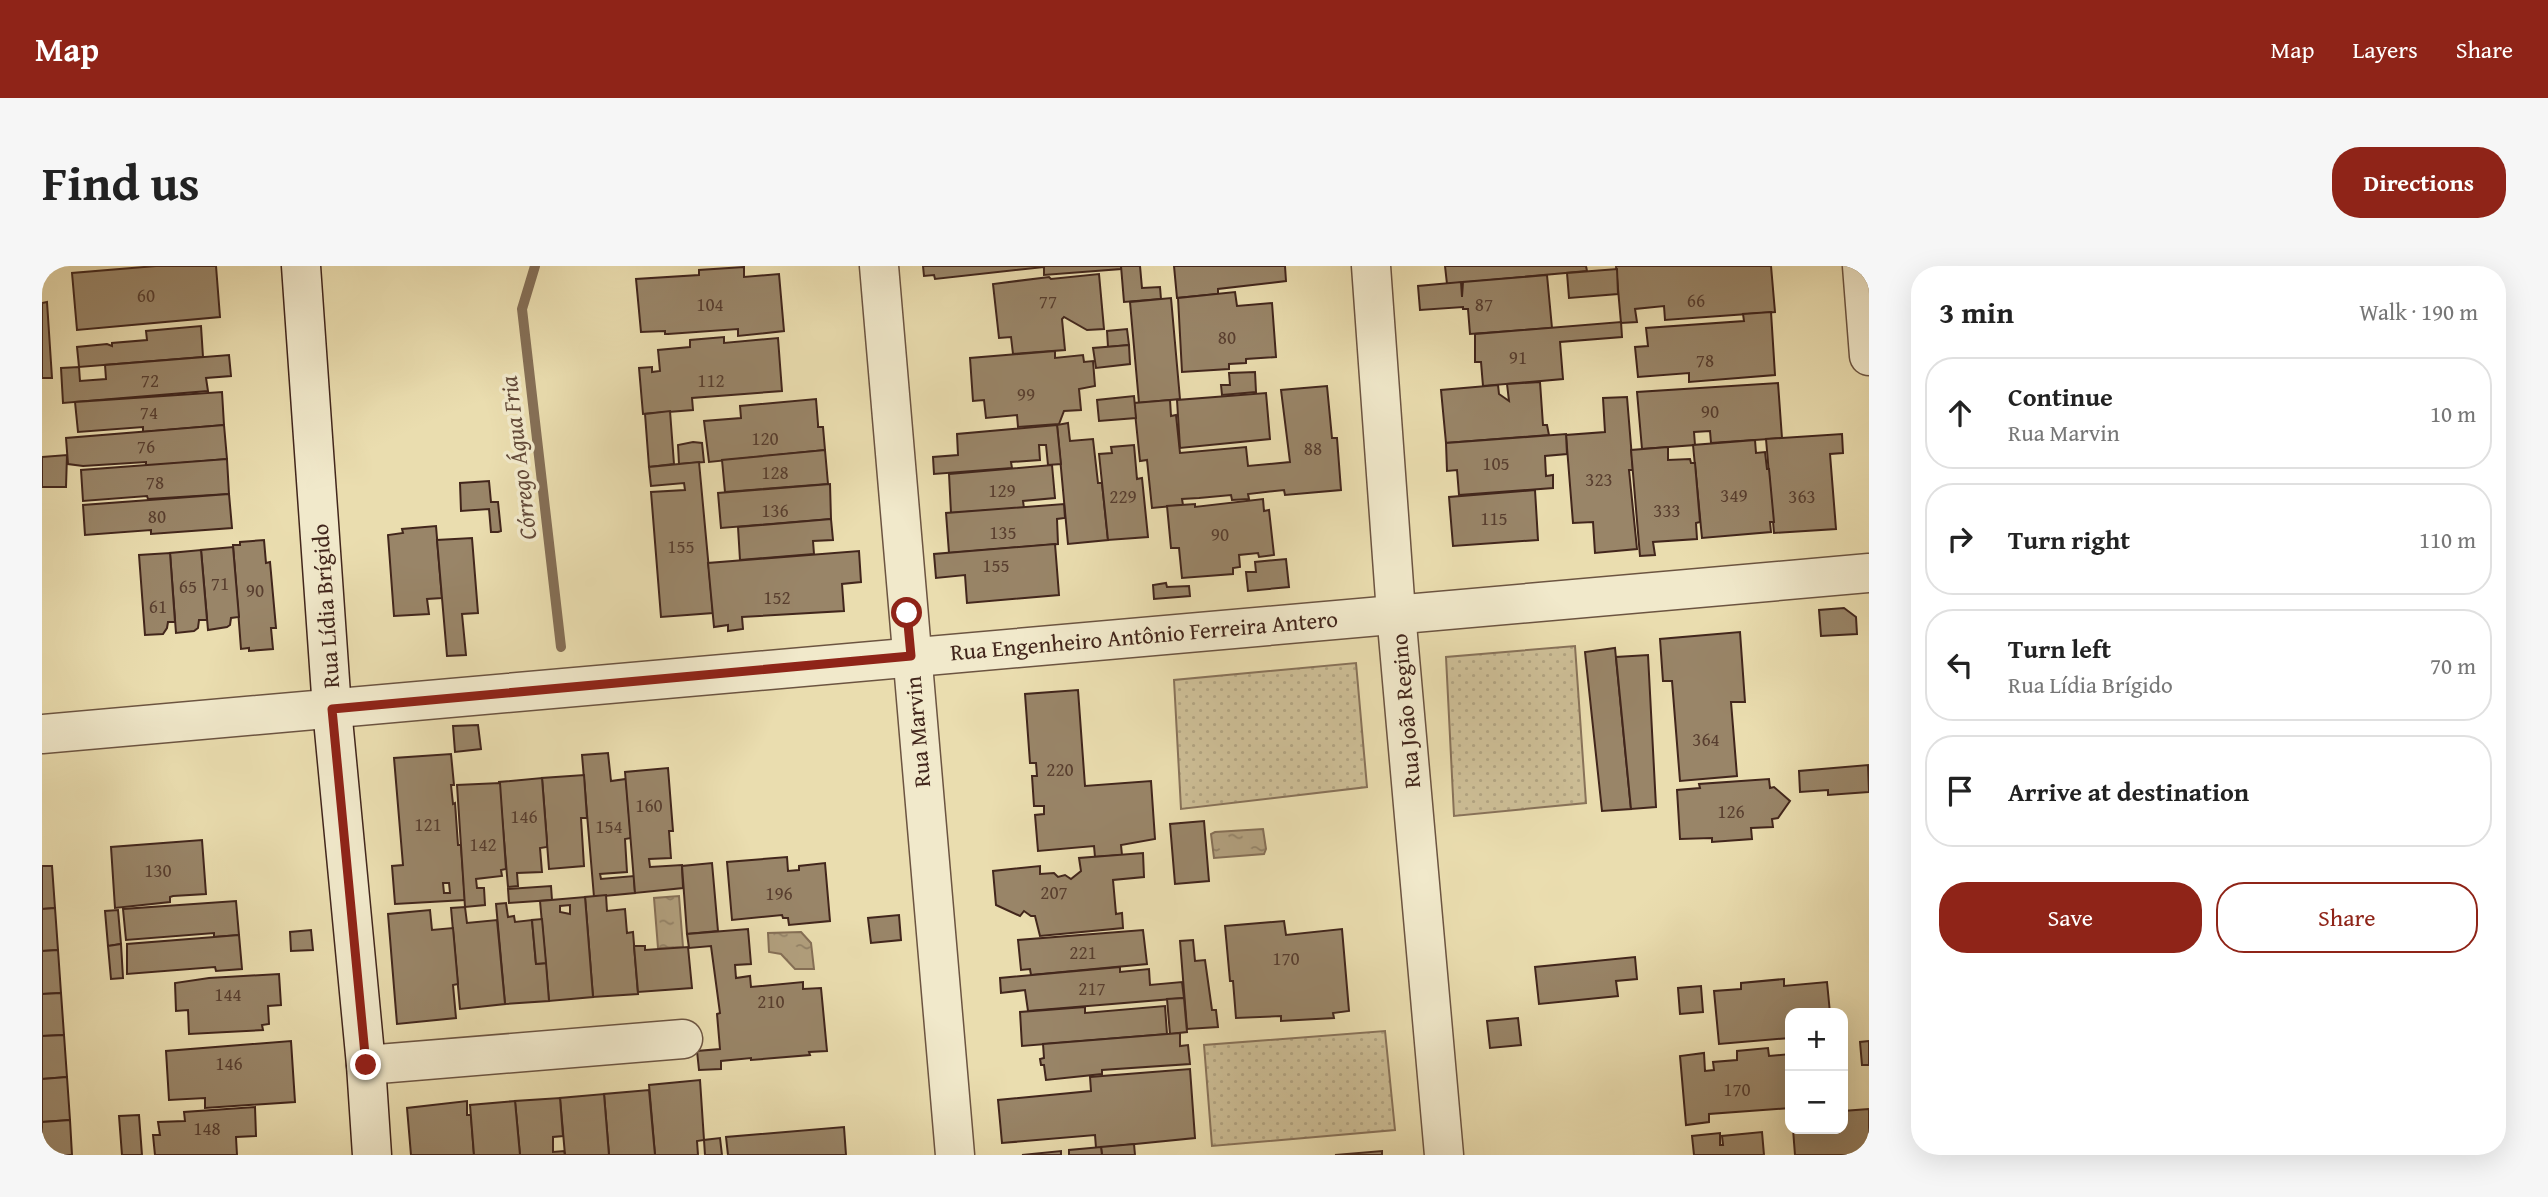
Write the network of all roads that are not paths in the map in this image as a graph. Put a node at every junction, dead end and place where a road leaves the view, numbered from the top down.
1 (301, 266) edge
2 (879, 266) edge
3 (1371, 266) edge
4 (1862, 266) edge
5 (1869, 356) edge
6 (1869, 573) edge
7 (1396, 613) junction
8 (911, 656) junction
9 (332, 709) junction
10 (42, 734) edge
11 (683, 1039) dead end
12 (366, 1065) junction
13 (372, 1155) edge
14 (955, 1155) edge
15 (1444, 1155) edge

1 - 9 street, Rua Lídia Brígido
2 - 8 street, Rua Marvin
3 - 7 street, Rua João Regino
4 - 5 street
6 - 7 street, Rua Engenheiro Antônio Ferreira Antero
7 - 8 street, Rua Engenheiro Antônio Ferreira Antero
7 - 15 street, Rua João Regino
8 - 9 street, Rua Engenheiro Antônio Ferreira Antero
8 - 14 street, Rua Marvin
9 - 10 street, Rua Engenheiro Antônio Ferreira Antero
9 - 12 street, Rua Lídia Brígido
11 - 12 street
12 - 13 street, Rua Lídia Brígido

